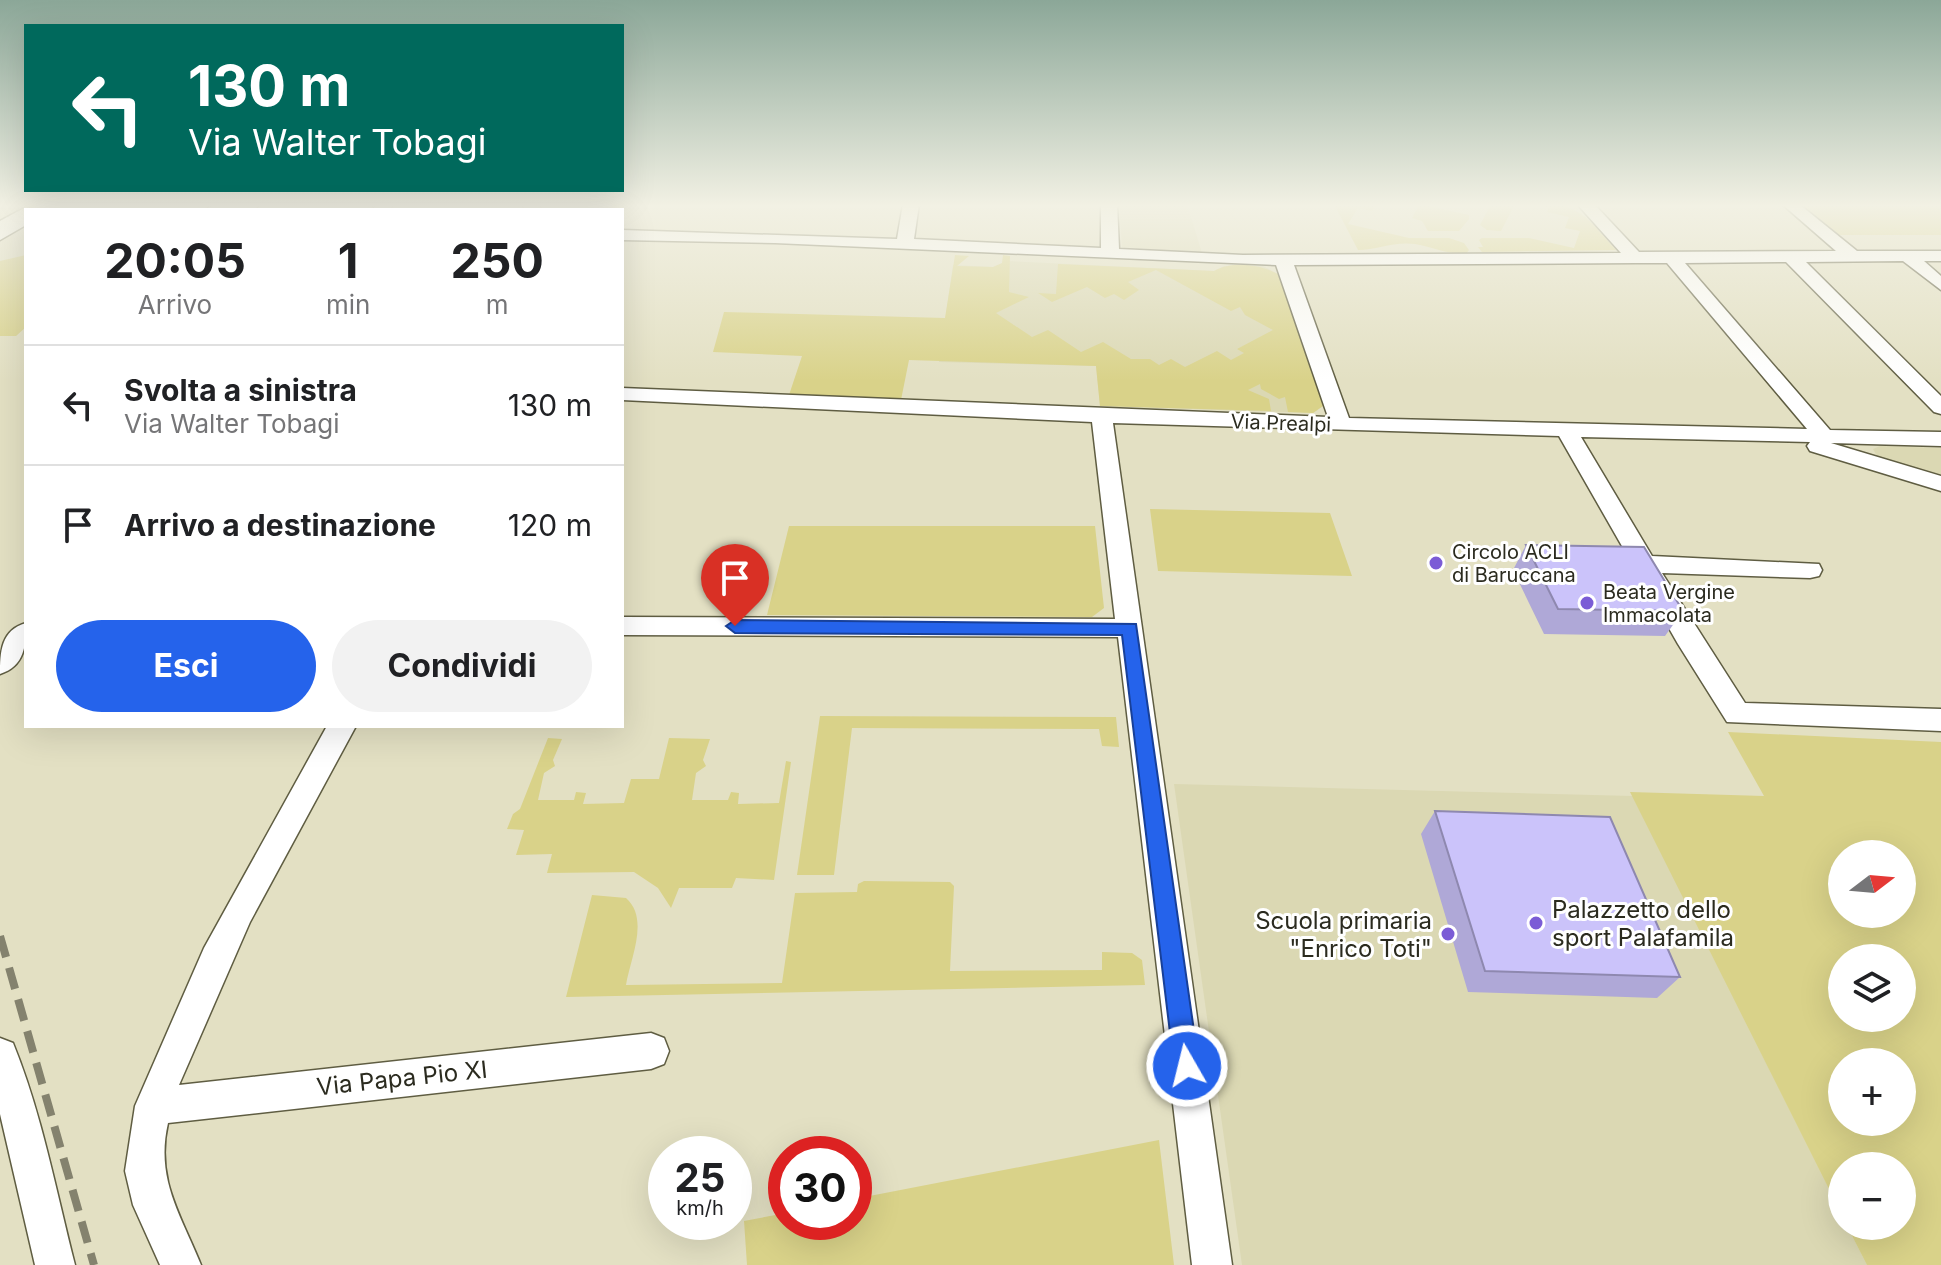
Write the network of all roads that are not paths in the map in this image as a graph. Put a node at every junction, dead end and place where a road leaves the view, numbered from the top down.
1 (1284, 263) edge
2 (1677, 263) edge
3 (1797, 263) edge
4 (1915, 263) edge
5 (1941, 285) edge
6 (624, 394) edge
7 (1941, 408) edge
8 (1102, 417) junction
9 (1341, 425) junction
10 (1566, 429) junction
11 (1786, 436) junction
12 (1836, 437) junction
13 (1941, 439) edge
14 (1889, 468) junction
15 (1941, 484) edge
16 (1648, 564) junction
17 (1810, 570) dead end
18 (624, 626) edge
19 (1130, 628) junction
20 (24, 634) edge
21 (0, 664) edge
22 (1941, 720) edge
23 (341, 728) edge
24 (651, 1051) dead end
25 (0, 1056) edge
26 (153, 1106) junction
27 (55, 1265) edge
28 (181, 1265) edge
29 (1212, 1265) edge

1 - 9 street
2 - 12 street
3 - 7 street
4 - 5 street
6 - 8 street, Via Prealpi
8 - 9 street, Via Prealpi
8 - 19 street
9 - 10 street, Via Prealpi
10 - 11 street, Via Prealpi
10 - 16 street
11 - 12 street, Via Prealpi
11 - 14 street
12 - 13 street, Via Prealpi
12 - 14 street
14 - 15 street
16 - 17 street
16 - 22 street
18 - 19 street
19 - 29 street
20 - 21 street
23 - 26 street
24 - 26 street, Via Papa Pio XI
25 - 27 street
26 - 28 street

